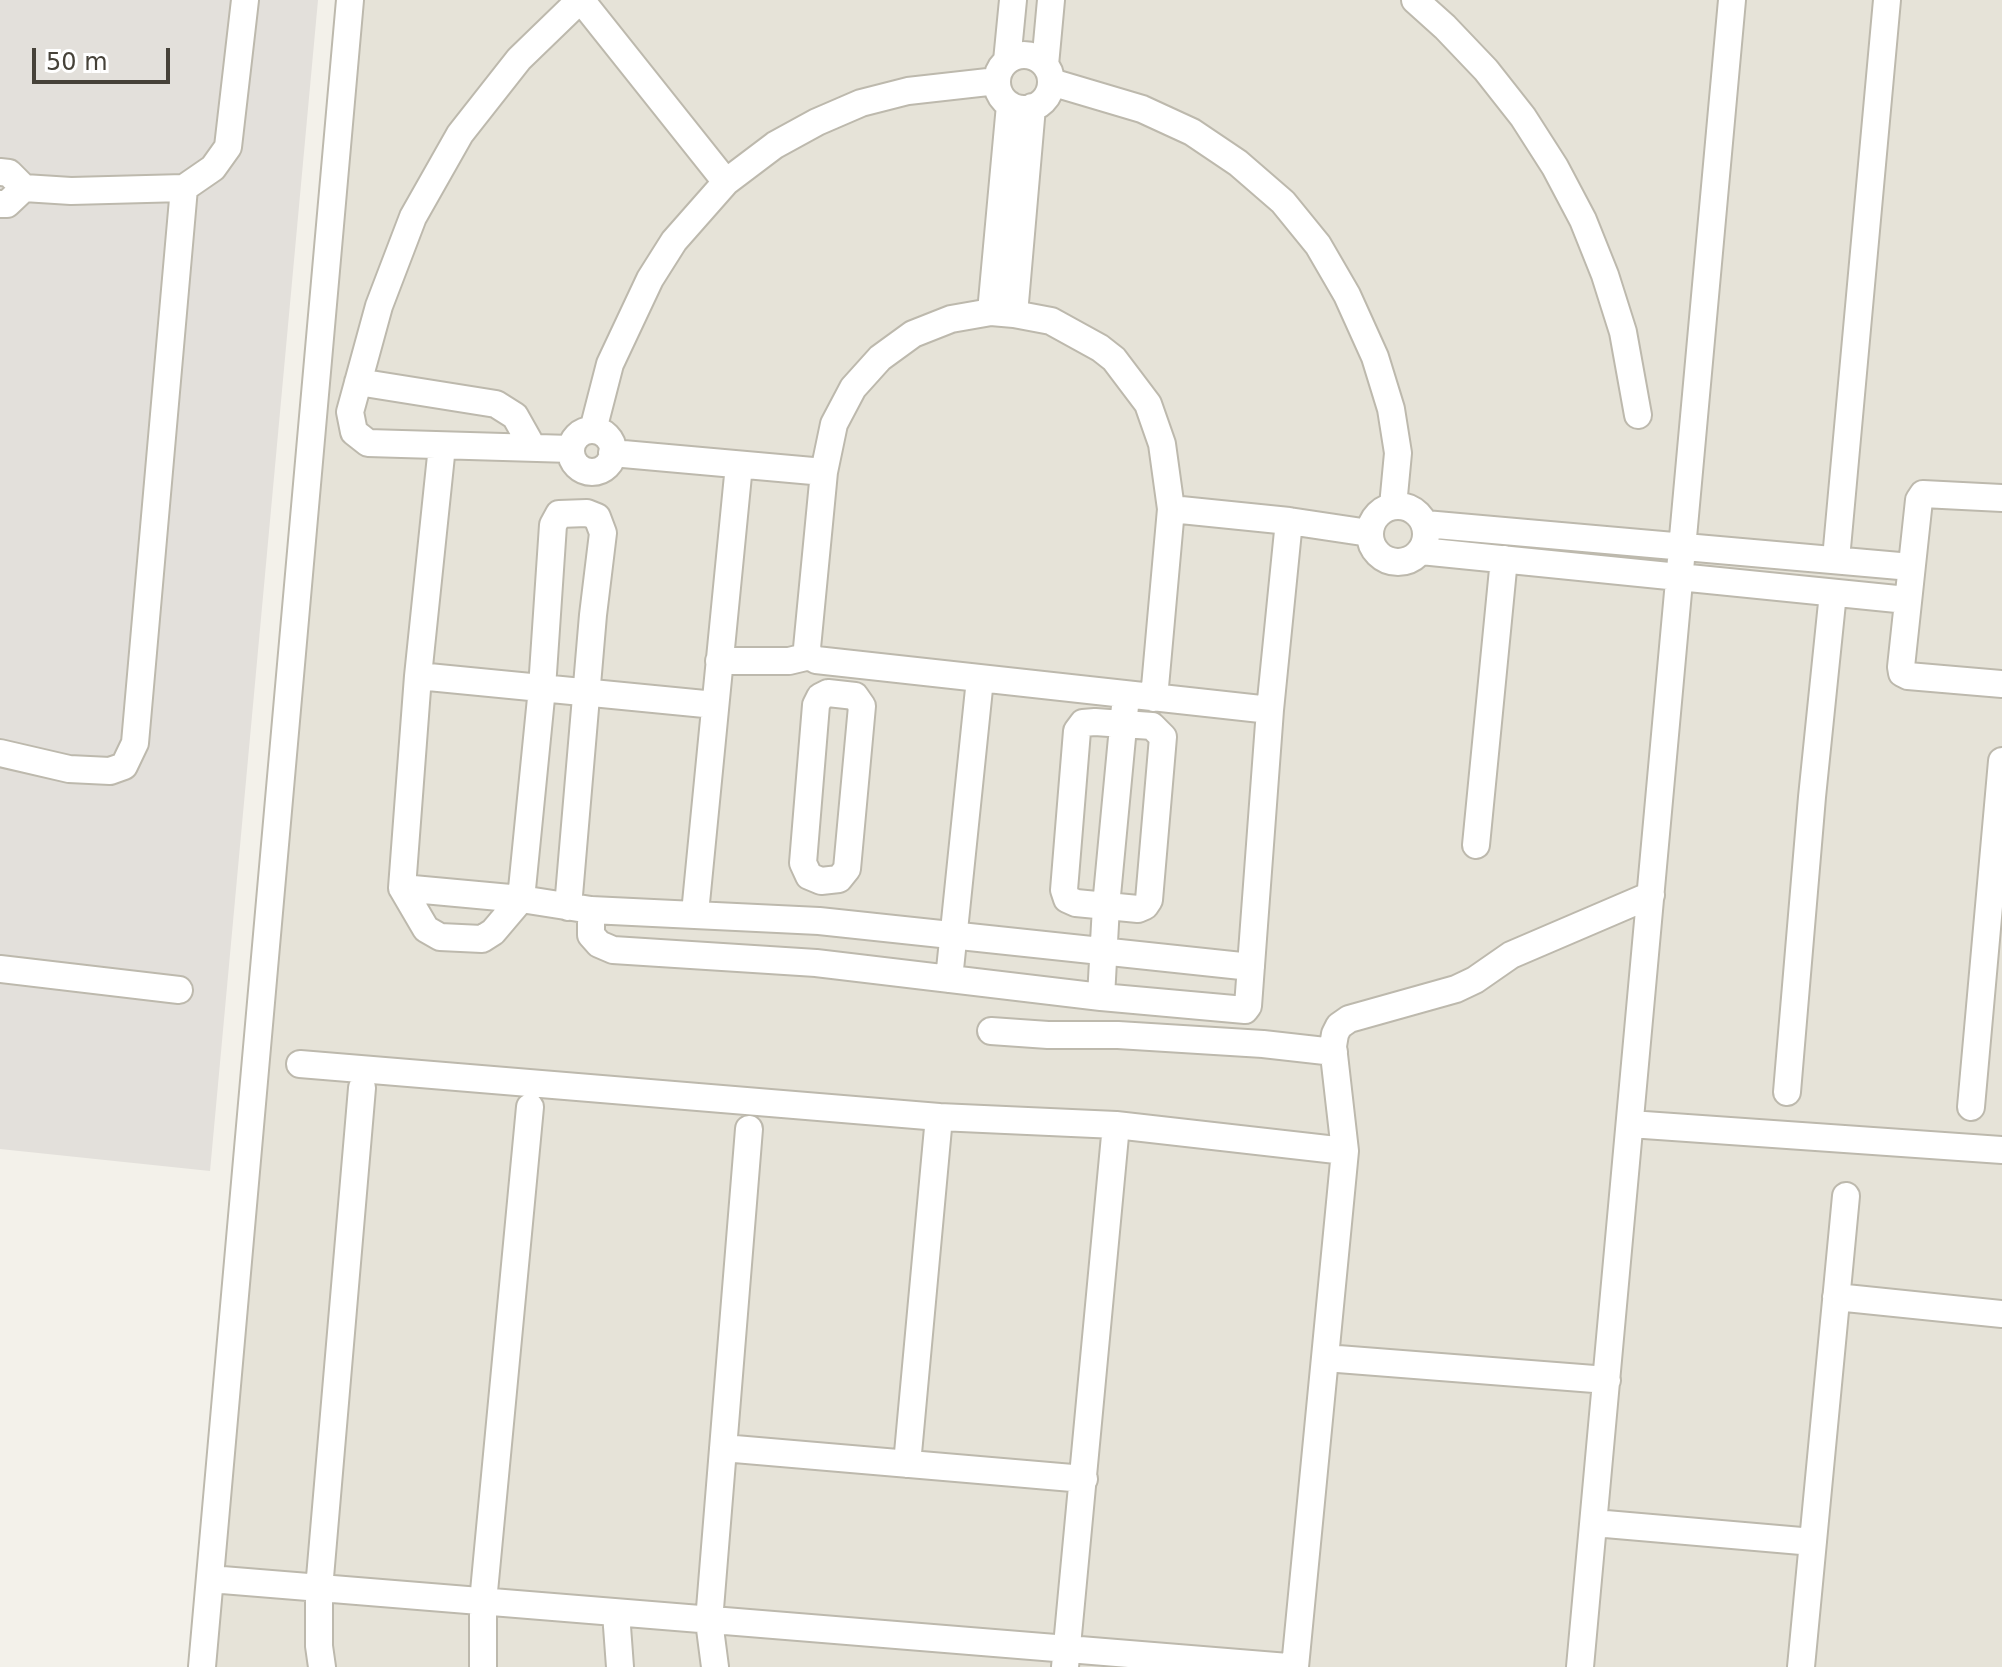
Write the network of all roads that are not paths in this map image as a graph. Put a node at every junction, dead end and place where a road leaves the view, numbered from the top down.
1 (245, 0) edge
2 (350, 0) edge
3 (581, 0) edge
4 (1013, 0) edge
5 (1051, 0) edge
6 (1415, 0) edge
7 (1732, 0) edge
8 (1887, 0) edge
9 (1002, 71) junction
10 (1048, 73) junction
11 (1021, 106) junction
12 (0, 172) edge
13 (726, 182) junction
14 (24, 188) junction
15 (184, 188) junction
16 (0, 204) edge
17 (1002, 313) junction
18 (358, 382) junction
19 (1638, 415) dead end
20 (593, 430) junction
21 (442, 446) junction
22 (533, 448) junction
23 (571, 449) junction
24 (612, 453) junction
25 (739, 465) junction
26 (590, 472) junction
27 (824, 472) junction
28 (2002, 498) edge
29 (1393, 506) junction
30 (1171, 509) junction
31 (587, 513) junction
32 (1289, 521) junction
33 (1425, 524) junction
34 (1369, 533) junction
35 (1682, 546) junction
36 (1421, 551) junction
37 (1789, 555) junction
38 (1504, 559) junction
39 (1836, 559) junction
40 (1911, 567) junction
41 (1679, 579) junction
42 (1785, 589) junction
43 (1833, 593) junction
44 (1907, 600) junction
45 (810, 656) junction
46 (719, 661) junction
47 (844, 663) junction
48 (418, 676) junction
49 (980, 679) junction
50 (2002, 684) edge
51 (542, 688) junction
52 (586, 693) junction
53 (844, 693) junction
54 (1126, 695) junction
55 (1154, 698) junction
56 (715, 705) junction
57 (1270, 710) junction
58 (1123, 724) junction
59 (0, 754) edge
60 (2002, 761) edge
61 (1476, 845) dead end
62 (821, 881) junction
63 (402, 888) junction
64 (1651, 895) junction
65 (521, 899) junction
66 (1106, 906) junction
67 (580, 908) junction
68 (695, 913) junction
69 (819, 921) junction
70 (954, 935) junction
71 (1103, 951) junction
72 (816, 963) junction
73 (1251, 967) junction
74 (0, 969) edge
75 (949, 979) junction
76 (179, 990) dead end
77 (1101, 997) junction
78 (991, 1031) dead end
79 (1334, 1052) junction
80 (300, 1064) dead end
81 (362, 1088) dead end
82 (1787, 1092) dead end
83 (530, 1107) dead end
84 (1971, 1107) dead end
85 (939, 1117) junction
86 (1630, 1124) junction
87 (1116, 1125) junction
88 (749, 1129) dead end
89 (2002, 1150) edge
90 (1345, 1151) junction
91 (1846, 1196) dead end
92 (1836, 1297) junction
93 (2002, 1314) edge
94 (1325, 1358) junction
95 (1607, 1380) junction
96 (723, 1448) junction
97 (907, 1464) junction
98 (1084, 1479) junction
99 (1594, 1523) junction
100 (1813, 1542) junction
101 (210, 1579) junction
102 (319, 1589) junction
103 (483, 1602) junction
104 (616, 1613) junction
105 (709, 1621) junction
106 (1066, 1659) edge
107 (202, 1667) edge
108 (322, 1667) edge
109 (483, 1667) edge
110 (620, 1667) edge
111 (715, 1667) edge
112 (1288, 1667) edge
113 (1295, 1667) edge
114 (1580, 1667) edge
115 (1801, 1667) edge

1 - 15 street
2 - 101 street
3 - 13 street
3 - 18 street
4 - 9 street
5 - 10 street
6 - 19 street
7 - 35 street
8 - 39 street
9 - 10 street
9 - 11 street
9 - 13 street
10 - 11 street
10 - 29 street
11 - 17 street
12 - 14 street
13 - 20 street
14 - 15 street
14 - 16 street
15 - 59 street
17 - 27 street
17 - 30 street
18 - 21 street
18 - 22 street
20 - 23 street
20 - 24 street
21 - 22 street
21 - 48 street
22 - 23 street
23 - 26 street
24 - 25 street
24 - 26 street
25 - 27 street
25 - 46 street
26 - 31 street
27 - 45 street
28 - 40 street
29 - 33 street
29 - 34 street
30 - 32 street
30 - 55 street
31 - 51 street
31 - 52 street
32 - 34 street
32 - 57 street
33 - 35 street
33 - 36 street
34 - 36 street
35 - 37 street
35 - 41 street
36 - 38 street
37 - 39 street
37 - 42 street
38 - 41 street
38 - 61 street
39 - 40 street
40 - 44 street
41 - 42 street
41 - 64 street
42 - 43 street
43 - 44 street
43 - 82 street
44 - 50 street
45 - 46 street
45 - 47 street
46 - 56 street
47 - 49 street
47 - 53 street
48 - 51 street
48 - 63 street
49 - 54 street
49 - 70 street
51 - 52 street
51 - 65 street
52 - 56 street
52 - 67 street
53 - 62 street
53 - 62 street
54 - 55 street
54 - 58 street
55 - 57 street
56 - 68 street
57 - 73 street
58 - 66 street
58 - 66 street
58 - 66 street
60 - 84 street
62 - 69 street
63 - 65 street
63 - 65 street
64 - 79 street
64 - 86 street
65 - 67 street
66 - 71 street
67 - 68 street
67 - 72 street
68 - 69 street
69 - 70 street
69 - 72 street
70 - 71 street
70 - 75 street
71 - 73 street
71 - 77 street
72 - 75 street
73 - 77 street
74 - 76 street
75 - 77 street
78 - 79 street
79 - 90 street
80 - 85 street
81 - 102 street
83 - 103 street
85 - 87 street
85 - 97 street
86 - 89 street
86 - 95 street
87 - 90 street
87 - 98 street
88 - 96 street
90 - 94 street
91 - 92 street
92 - 93 street
92 - 100 street
94 - 95 street
94 - 113 street
95 - 99 street
96 - 97 street
96 - 105 street
97 - 98 street
98 - 106 street
99 - 100 street
99 - 114 street
100 - 115 street
101 - 102 street
101 - 107 street
102 - 103 street
102 - 108 street
103 - 104 street
103 - 109 street
104 - 105 street
104 - 110 street
105 - 106 street
105 - 111 street
106 - 112 street

